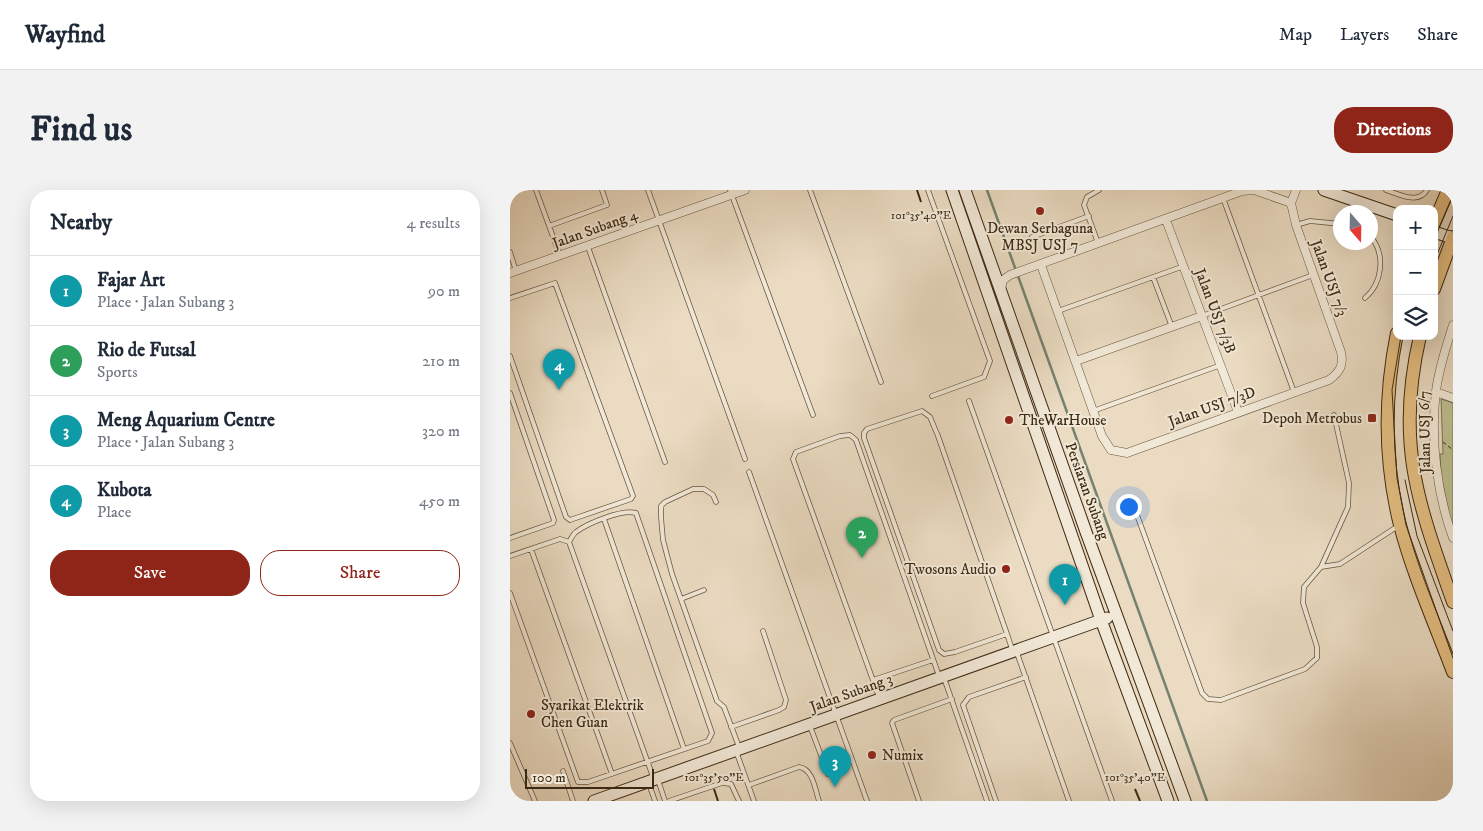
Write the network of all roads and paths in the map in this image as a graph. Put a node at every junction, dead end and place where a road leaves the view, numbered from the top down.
1 (536, 190) edge
2 (602, 190) edge
3 (648, 190) edge
4 (745, 190) edge
5 (810, 190) edge
6 (928, 190) edge
7 (952, 190) edge
8 (965, 190) edge
9 (1099, 190) edge
10 (1296, 190) edge
11 (1324, 190) edge
12 (1386, 190) edge
13 (1427, 190) edge
14 (1448, 190) edge
15 (730, 192) edge
16 (1222, 198) junction
17 (1291, 203) junction
18 (1438, 212) edge
19 (1393, 214) edge
20 (1088, 216) junction
21 (1166, 220) junction
22 (658, 221) junction
23 (1333, 223) edge
24 (1296, 225) junction
25 (549, 226) junction
26 (1438, 233) edge
27 (1032, 237) dead end
28 (1453, 237) edge
29 (1098, 244) junction
30 (588, 246) junction
31 (1377, 250) edge
32 (510, 252) edge
33 (560, 256) junction
34 (989, 258) junction
35 (1041, 265) junction
36 (1184, 266) junction
37 (513, 272) edge
38 (1010, 275) junction
39 (1313, 275) junction
40 (1153, 277) junction
41 (1438, 278) edge
42 (1000, 293) junction
43 (1258, 295) junction
44 (510, 298) edge
45 (1365, 298) dead end
46 (1058, 311) junction
47 (1202, 316) junction
48 (1453, 325) edge
49 (1172, 327) junction
50 (1396, 340) edge
51 (1419, 340) edge
52 (510, 356) edge
53 (1076, 362) junction
54 (1221, 365) junction
55 (1336, 375) joint
56 (881, 382) dead end
57 (1294, 392) junction
58 (1436, 392) junction
59 (510, 393) edge
60 (932, 396) dead end
61 (1453, 398) edge
62 (969, 401) dead end
63 (1093, 411) junction
64 (1238, 412) junction
65 (813, 415) dead end
66 (1334, 415) dead end
67 (1442, 441) dead end
68 (1453, 450) edge
69 (744, 459) dead end
70 (665, 462) dead end
71 (749, 472) dead end
72 (716, 502) dead end
73 (1137, 515) dead end
74 (604, 519) junction
75 (1400, 525) junction
76 (1451, 528) edge
77 (510, 538) edge
78 (1453, 538) edge
79 (569, 542) junction
80 (531, 549) junction
81 (510, 556) edge
82 (1321, 567) junction
83 (704, 590) dead end
84 (510, 593) edge
85 (681, 599) junction
86 (1453, 602) edge
87 (1118, 614) junction
88 (1101, 620) junction
89 (763, 630) dead end
90 (1007, 634) junction
91 (1053, 637) junction
92 (1014, 651) junction
93 (933, 660) junction
94 (1453, 672) edge
95 (941, 677) junction
96 (1026, 677) junction
97 (873, 680) junction
98 (952, 698) junction
99 (879, 699) junction
100 (837, 714) junction
101 (810, 724) junction
102 (731, 727) junction
103 (510, 743) edge
104 (684, 749) junction
105 (738, 750) junction
106 (648, 761) junction
107 (564, 771) dead end
108 (612, 774) junction
109 (828, 774) dead end
110 (653, 780) junction
111 (749, 785) junction
112 (535, 801) edge
113 (573, 801) edge
114 (594, 801) edge
115 (655, 801) edge
116 (667, 801) edge
117 (738, 801) edge
118 (754, 801) edge
119 (819, 801) edge
120 (867, 801) edge
121 (919, 801) edge
122 (987, 801) edge
123 (996, 801) edge
124 (1070, 801) edge
125 (1112, 801) edge
126 (1168, 801) edge
127 (1185, 801) edge

1 - 25 lane
2 - 25 lane
3 - 22 lane
4 - 15 street, Jalan Subang 4
5 - 56 lane
6 - 60 lane
7 - 88 street, Persiaran Subang
8 - 34 street, Persiaran Subang
9 - 20 lane
10 - 17 street
11 - 19 street
12 - 13 lane
14 - 18 main road
15 - 22 street, Jalan Subang 4
15 - 65 lane
16 - 17 street
16 - 21 street
16 - 43 lane
17 - 24 street, Jalan USJ 7/3
20 - 27 lane
20 - 29 lane
21 - 29 street
21 - 36 street, Jalan USJ 7/3B
22 - 30 street, Jalan Subang 4
22 - 69 lane
23 - 24 lane
24 - 39 street, Jalan USJ 7/3
25 - 33 lane
26 - 28 street
28 - 41 main road
29 - 35 street
30 - 33 street, Jalan Subang 4
30 - 70 lane
31 - 45 lane
32 - 37 lane
33 - 37 street, Jalan Subang 4
34 - 38 street
34 - 42 street, Persiaran Subang
35 - 38 street
35 - 46 street
36 - 40 lane
36 - 47 street, Jalan USJ 7/3B
38 - 42 street
39 - 43 lane
39 - 55 street, Jalan USJ 7/3
40 - 46 lane
40 - 49 lane
42 - 87 street, Persiaran Subang
43 - 47 lane
43 - 57 lane
44 - 52 lane
46 - 53 street
47 - 49 street
47 - 54 street, Jalan USJ 7/3B
48 - 58 street, Jalan USJ 6/7
49 - 53 street
50 - 75 main road
51 - 86 main road
53 - 63 street
54 - 63 lane
54 - 64 street, Jalan USJ 7/3B
55 - 57 street, Jalan USJ 7/3D
57 - 64 street, Jalan USJ 7/3D
58 - 61 street
58 - 76 street, Jalan USJ 6/7
59 - 77 lane
62 - 91 lane
63 - 64 street, Jalan USJ 7/3D
66 - 82 lane
67 - 68 path
71 - 100 lane
72 - 85 lane
73 - 82 lane
74 - 79 lane
74 - 104 lane
74 - 104 lane
75 - 82 lane
75 - 94 main road
76 - 78 street, Jalan USJ 6/7
79 - 80 lane
79 - 106 lane
80 - 81 lane
80 - 108 lane
83 - 85 lane
84 - 108 lane
85 - 102 lane
87 - 88 street, Jalan Subang 3
87 - 127 street, Persiaran Subang
88 - 91 street, Jalan Subang 3
88 - 126 street, Persiaran Subang
89 - 102 lane
90 - 90 lane
90 - 92 lane
91 - 92 street, Jalan Subang 3
91 - 125 lane
92 - 95 street, Jalan Subang 3
92 - 96 lane
93 - 95 lane
93 - 97 lane
93 - 97 lane
95 - 98 lane
95 - 99 street, Jalan Subang 3
96 - 123 lane
96 - 124 lane
97 - 99 lane
98 - 121 lane
98 - 122 lane
99 - 100 street, Jalan Subang 3
100 - 101 street, Jalan Subang 3
100 - 120 lane
101 - 105 street, Jalan Subang 3
101 - 109 lane
102 - 105 lane
103 - 112 lane
104 - 106 lane
105 - 110 street, Jalan Subang 3
105 - 111 lane
106 - 108 lane
106 - 110 lane
107 - 113 lane
110 - 114 street, Jalan Subang 3
110 - 115 lane
110 - 116 lane
111 - 118 lane
111 - 119 lane
116 - 117 lane

